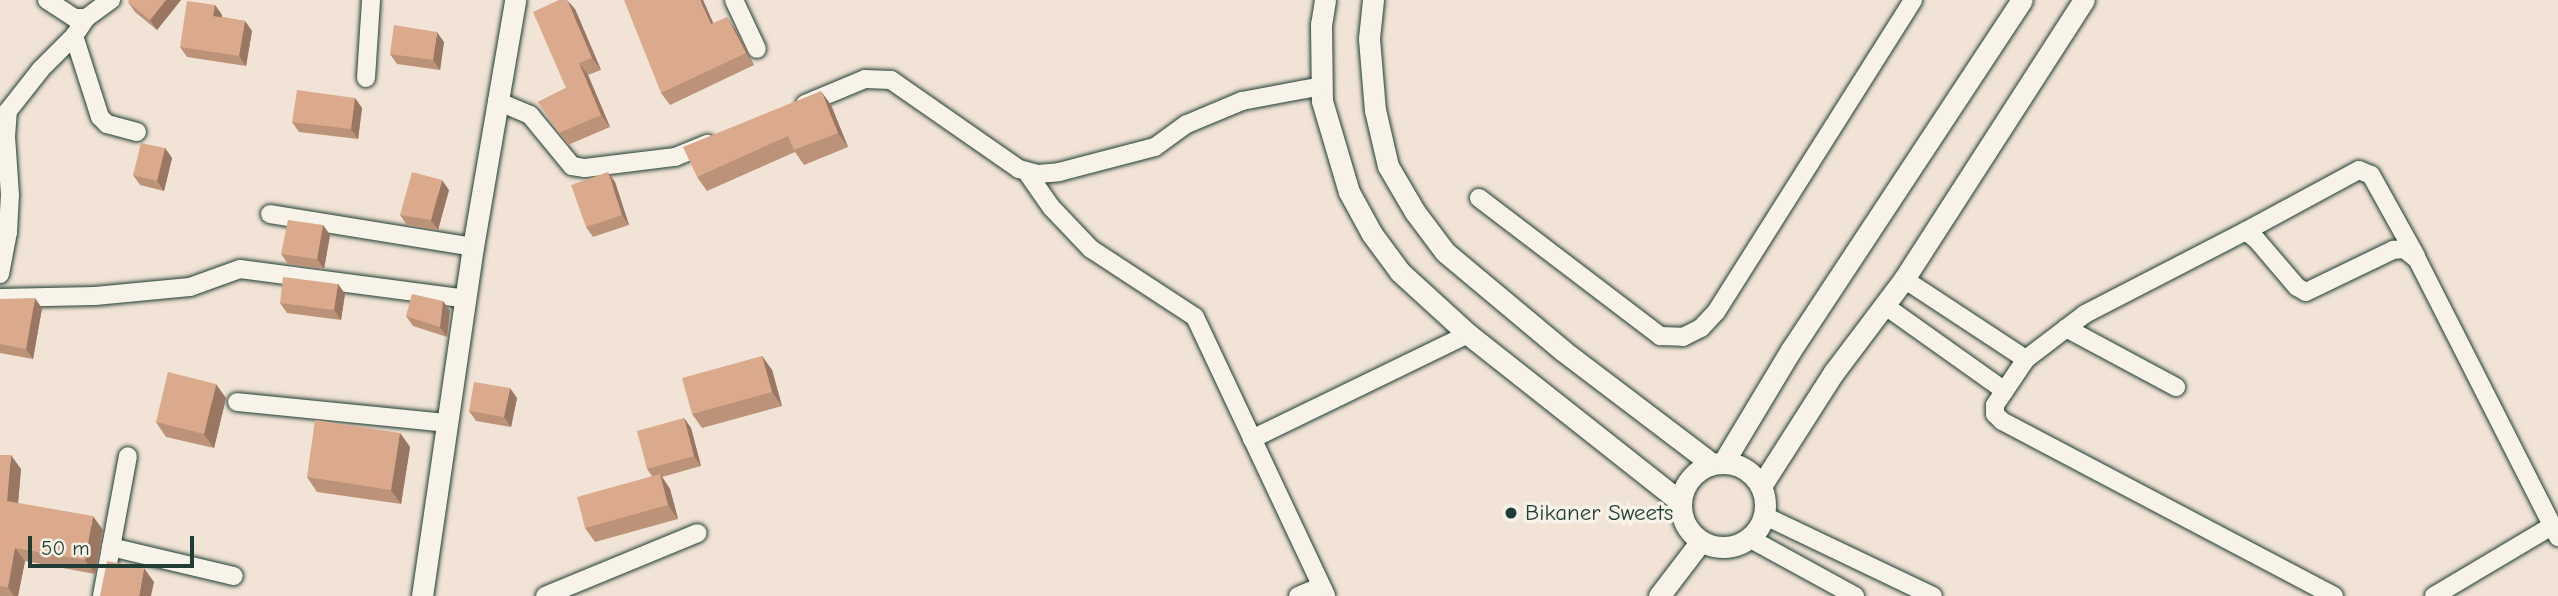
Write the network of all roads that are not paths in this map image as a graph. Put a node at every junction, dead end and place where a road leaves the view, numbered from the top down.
1 (47, 0) edge
2 (111, 0) edge
3 (371, 0) edge
4 (515, 0) edge
5 (734, 0) edge
6 (1325, 0) edge
7 (1373, 0) edge
8 (1913, 0) edge
9 (2022, 0) edge
10 (2084, 0) edge
11 (86, 18) junction
12 (74, 36) junction
13 (757, 49) dead end
14 (366, 78) dead end
15 (1322, 86) junction
16 (497, 101) junction
17 (789, 110) edge
18 (137, 132) dead end
19 (726, 136) edge
20 (3, 137) edge
21 (1026, 171) junction
22 (1479, 198) dead end
23 (270, 214) dead end
24 (2246, 231) junction
25 (473, 247) junction
26 (2417, 259) junction
27 (0, 274) edge
28 (1904, 279) junction
29 (0, 298) edge
30 (467, 299) junction
31 (1884, 305) junction
32 (2066, 328) junction
33 (1468, 334) junction
34 (2026, 359) junction
35 (2176, 387) dead end
36 (2005, 391) junction
37 (237, 402) dead end
38 (447, 423) junction
39 (1252, 439) junction
40 (128, 456) dead end
41 (1718, 463) junction
42 (1761, 486) junction
43 (1681, 502) junction
44 (1765, 516) junction
45 (2555, 531) edge
46 (698, 533) dead end
47 (1749, 538) junction
48 (1701, 541) junction
49 (111, 547) junction
50 (234, 576) dead end
51 (1323, 591) edge
52 (102, 596) edge
53 (422, 596) edge
54 (545, 596) edge
55 (1298, 596) edge
56 (1659, 596) edge
57 (1856, 596) edge
58 (1933, 596) edge
59 (2334, 596) edge
60 (2434, 596) edge

1 - 11 street
2 - 11 street
3 - 14 street
4 - 16 street
5 - 13 street
6 - 15 street
7 - 41 street
8 - 22 street
9 - 41 street
10 - 28 street
11 - 12 street
12 - 18 street
12 - 20 street
15 - 21 street
15 - 33 street
16 - 19 street
16 - 25 street
17 - 21 street
20 - 27 street
21 - 39 street
23 - 25 street
24 - 26 street
24 - 26 street
24 - 32 street
25 - 30 street
26 - 45 street
28 - 31 street
28 - 34 street
29 - 30 street
30 - 38 street
31 - 36 street
31 - 42 street
32 - 34 street
32 - 35 street
33 - 39 street
33 - 43 street
34 - 36 street
36 - 59 street
37 - 38 street
38 - 53 street
39 - 51 street
40 - 49 street
41 - 42 street
41 - 43 street
42 - 44 street
43 - 48 street
44 - 47 street
44 - 58 street
45 - 60 street
46 - 54 street
47 - 48 street
47 - 57 street
48 - 56 street
49 - 50 street
49 - 52 street
51 - 55 street

